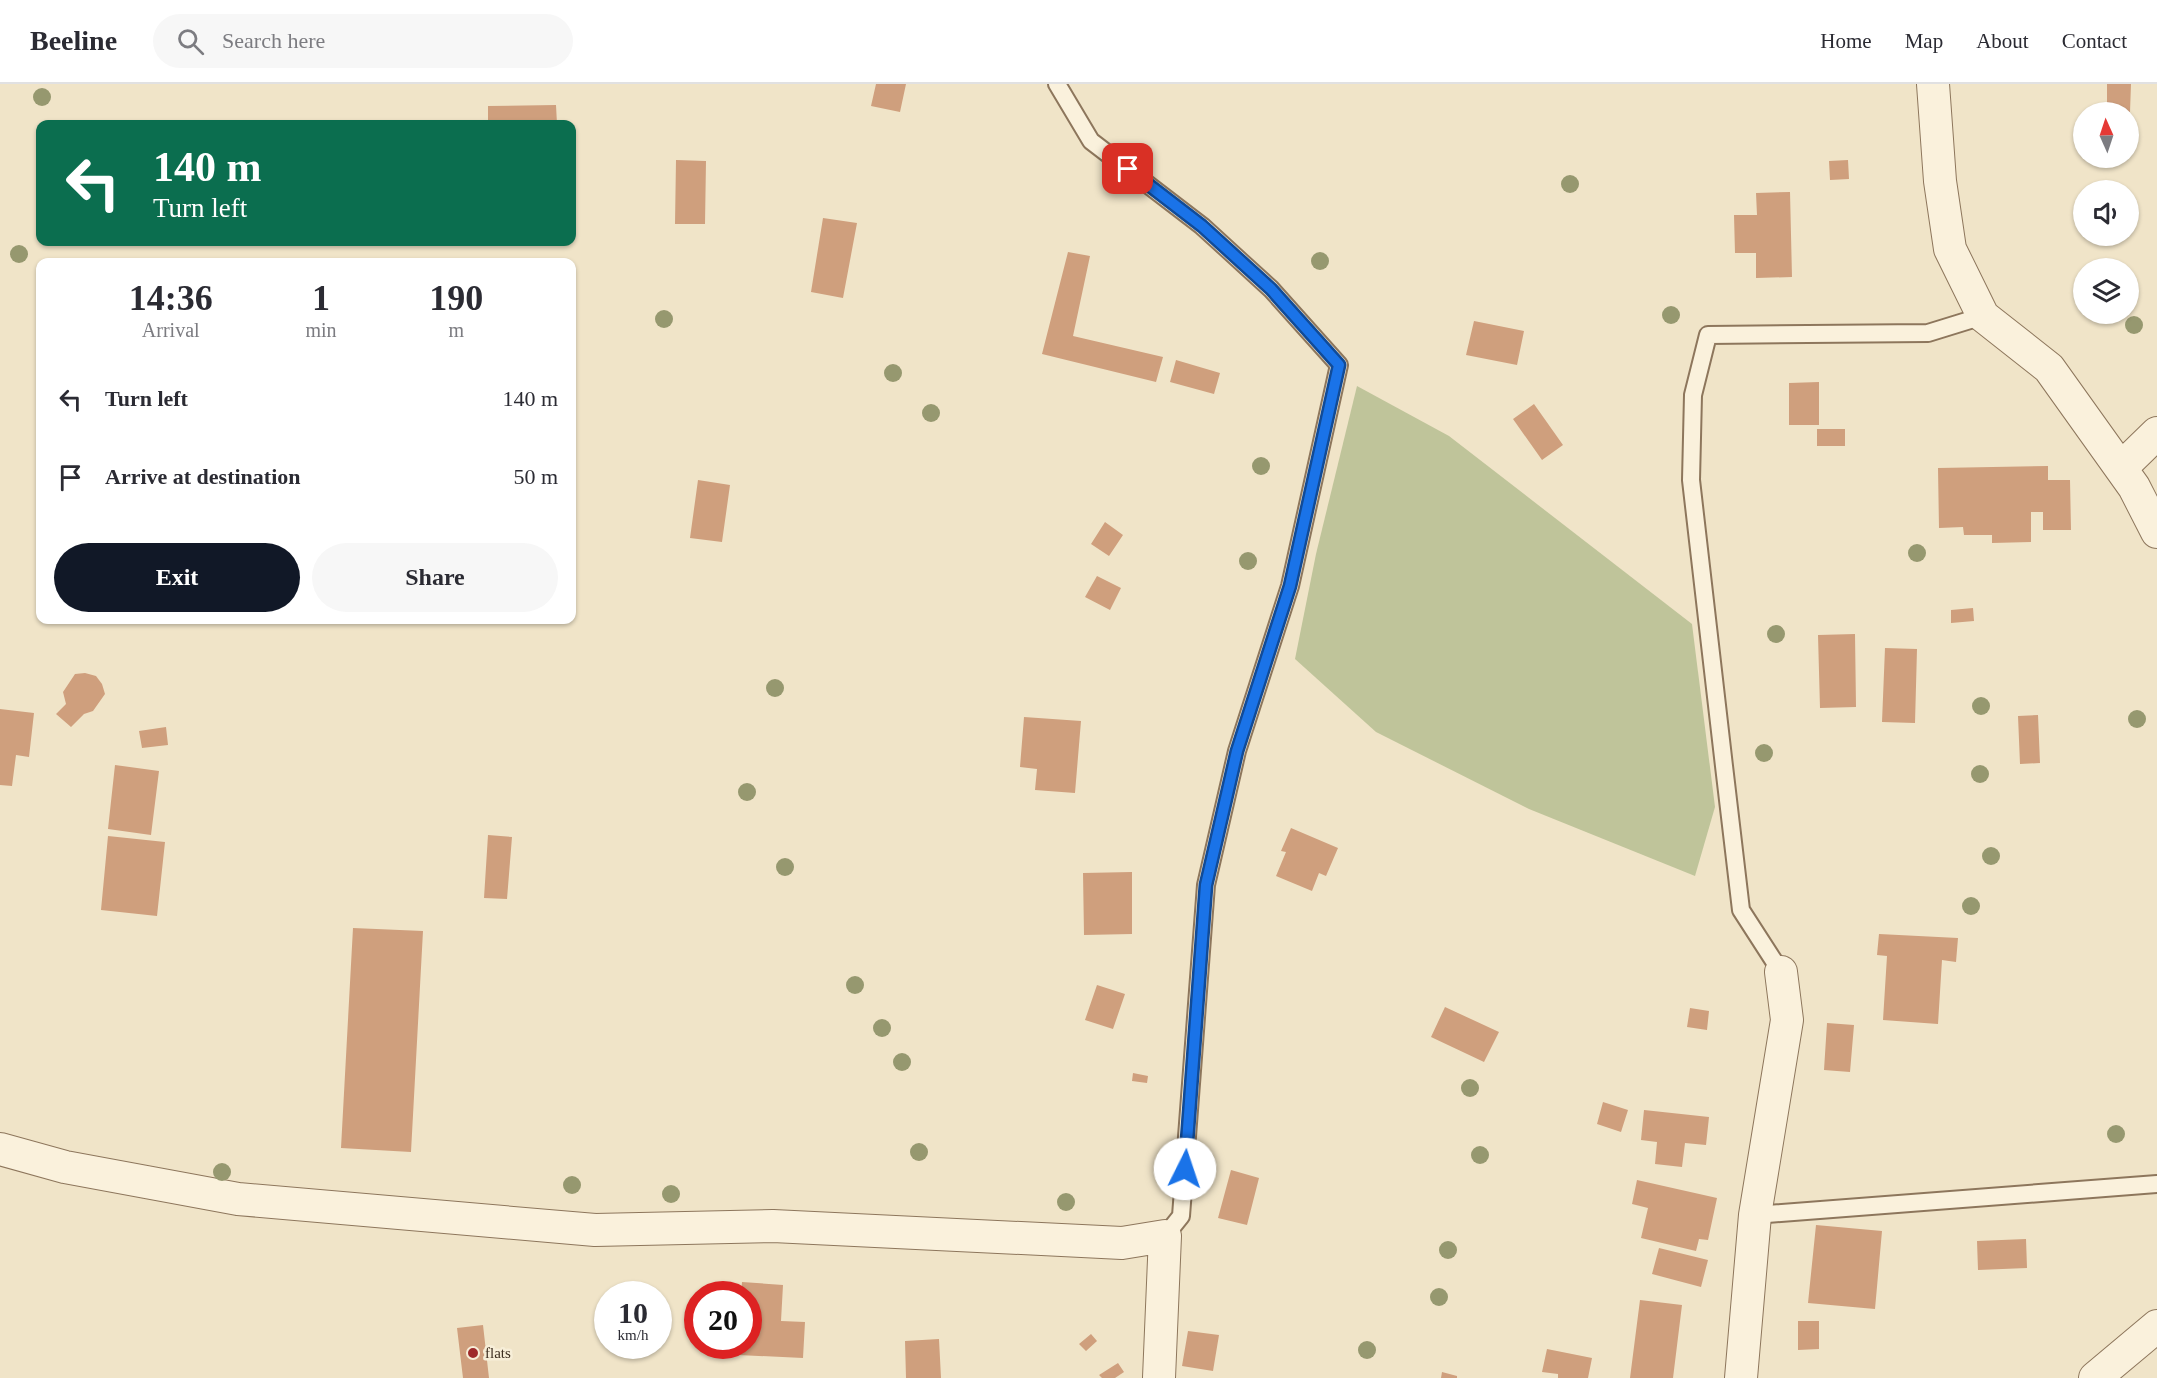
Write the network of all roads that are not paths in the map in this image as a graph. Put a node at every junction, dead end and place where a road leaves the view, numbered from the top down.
1 (1057, 84) edge
2 (1933, 84) edge
3 (1983, 316) junction
4 (2157, 433) edge
5 (2121, 468) junction
6 (2157, 532) edge
7 (1781, 972) joint
8 (0, 1149) edge
9 (2157, 1184) edge
10 (1755, 1215) junction
11 (1164, 1236) junction
12 (2157, 1326) edge
13 (1159, 1378) edge
14 (1741, 1378) edge
15 (2095, 1378) edge

1 - 11 lane
2 - 3 street
3 - 5 street
3 - 7 lane
4 - 5 street
5 - 6 street
7 - 10 street
8 - 11 street
9 - 10 lane
10 - 14 street
11 - 13 street
12 - 15 street

